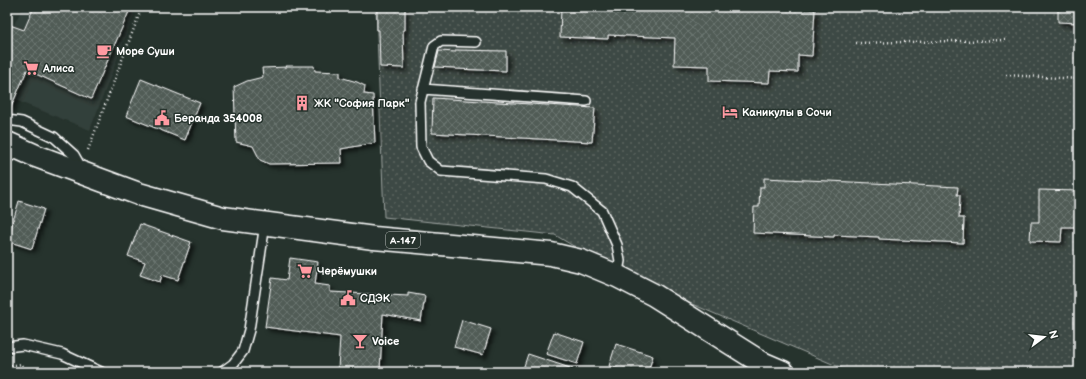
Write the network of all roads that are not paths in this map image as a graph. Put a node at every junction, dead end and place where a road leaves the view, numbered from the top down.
1 (476, 42) dead end
2 (423, 89) junction
3 (586, 101) dead end
4 (7, 120) edge
5 (10, 150) edge
6 (86, 165) junction
7 (265, 224) junction
8 (617, 276) junction
9 (7, 347) edge
10 (224, 371) edge
11 (101, 372) edge
12 (783, 372) edge

1 - 2 lane
2 - 3 lane
2 - 8 lane
4 - 6 lane
5 - 6 main road, А-147
6 - 7 main road, А-147
7 - 8 main road, А-147
7 - 10 lane
8 - 12 main road, А-147
9 - 11 lane

